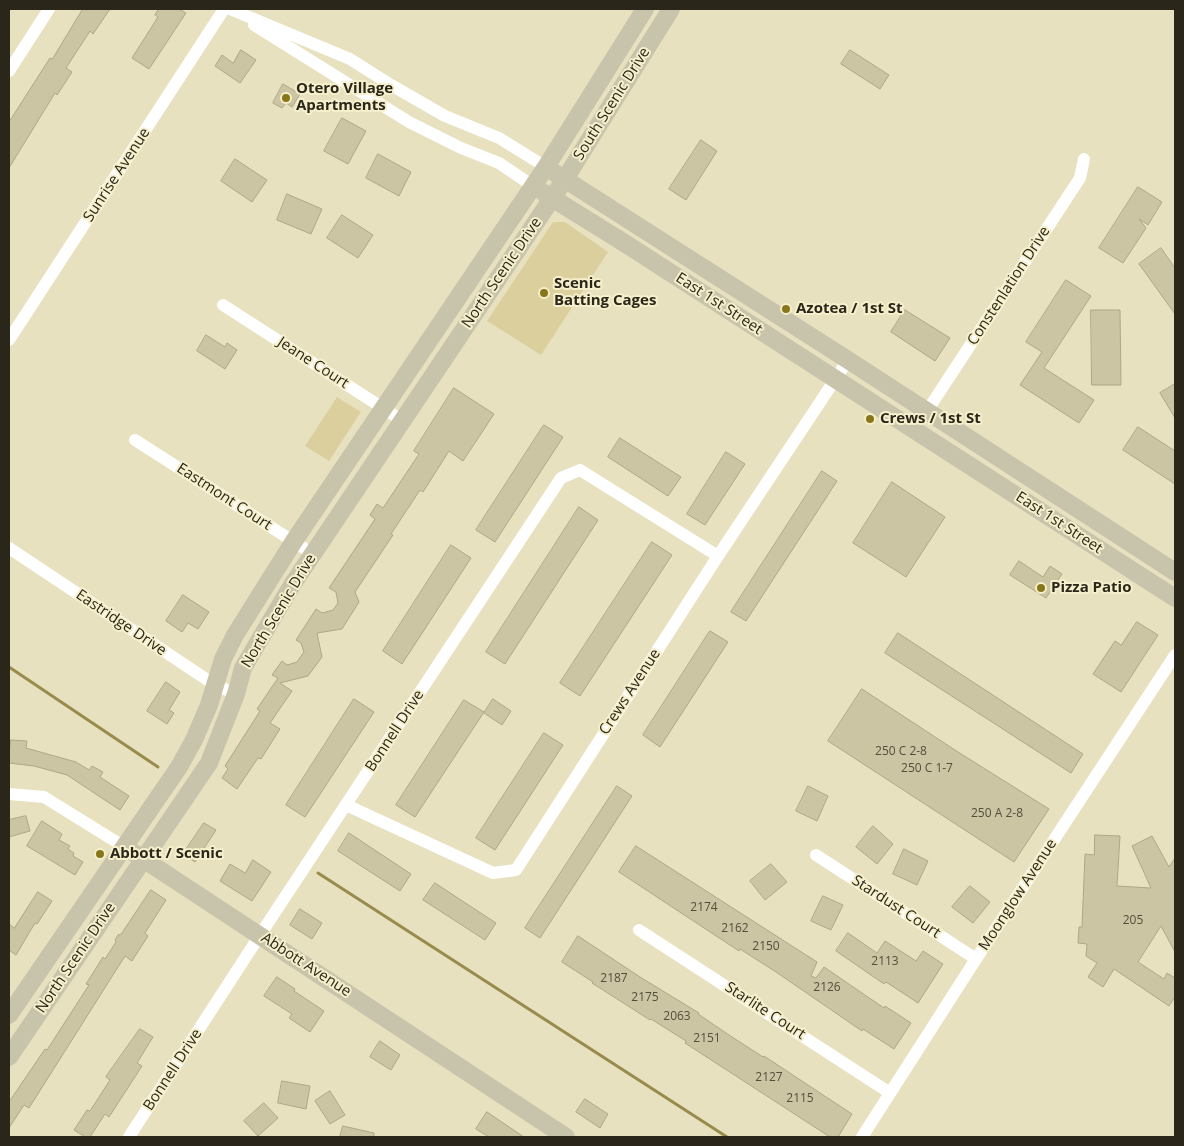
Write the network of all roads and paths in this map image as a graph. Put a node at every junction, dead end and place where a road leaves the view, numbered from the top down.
1 (49, 9) edge
2 (224, 9) edge
3 (230, 9) edge
4 (645, 9) edge
5 (671, 9) edge
6 (9, 71) edge
7 (1084, 159) dead end
8 (546, 168) junction
9 (565, 179) junction
10 (533, 186) junction
11 (552, 198) junction
12 (223, 305) dead end
13 (9, 340) edge
14 (848, 360) junction
15 (836, 379) junction
16 (384, 408) junction
17 (927, 411) junction
18 (403, 421) junction
19 (135, 440) dead end
20 (294, 541) junction
21 (9, 548) edge
22 (313, 554) junction
23 (718, 556) junction
24 (1175, 572) edge
25 (1175, 598) edge
26 (1175, 655) edge
27 (215, 685) junction
28 (236, 694) junction
29 (9, 794) edge
30 (346, 805) junction
31 (124, 846) junction
32 (816, 855) dead end
33 (143, 858) junction
34 (639, 930) dead end
35 (260, 935) junction
36 (976, 959) junction
37 (9, 1015) edge
38 (9, 1057) edge
39 (890, 1093) junction
40 (129, 1137) edge
41 (566, 1137) edge
42 (862, 1137) edge

1 - 6 street
2 - 13 street, Sunrise Avenue
3 - 8 street, East 1st Street
3 - 10 street, East 1st Street
4 - 8 main road, South Scenic Drive
5 - 9 main road, South Scenic Drive
7 - 17 street, Constenlation Drive
8 - 9 main road, East 1st Street
8 - 10 main road, North Scenic Drive
9 - 11 main road, South Scenic Drive
9 - 14 main road, East 1st Street
10 - 11 main road, East 1st Street
10 - 16 main road, North Scenic Drive
11 - 15 main road, East 1st Street
11 - 18 main road, North Scenic Drive
12 - 16 street, Jeane Court
14 - 15 street, Crews Avenue
14 - 17 main road, East 1st Street
15 - 23 street, Crews Avenue
15 - 25 main road, East 1st Street
16 - 18 street, Jeane Court
16 - 20 main road, North Scenic Drive
17 - 24 main road, East 1st Street
18 - 22 main road, North Scenic Drive
19 - 20 street, Eastmont Court
20 - 22 street, Eastmont Court
20 - 27 main road, North Scenic Drive
21 - 27 street, Eastridge Drive
22 - 28 main road, North Scenic Drive
23 - 30 street, Crews Avenue
23 - 30 street, Bonnell Drive
26 - 36 street, Moonglow Avenue
27 - 28 street, Eastridge Drive
27 - 31 main road, North Scenic Drive
28 - 33 main road, North Scenic Drive
29 - 31 street, Abbott Avenue
30 - 35 street, Bonnell Drive
31 - 33 main road, Abbott Avenue
31 - 37 main road, North Scenic Drive
32 - 36 street, Stardust Court
33 - 35 main road, Abbott Avenue
33 - 38 main road, North Scenic Drive
34 - 39 street, Starlite Court
35 - 40 street, Bonnell Drive
35 - 41 main road, Abbott Avenue
36 - 39 street, Moonglow Avenue
39 - 42 street, Moonglow Avenue

